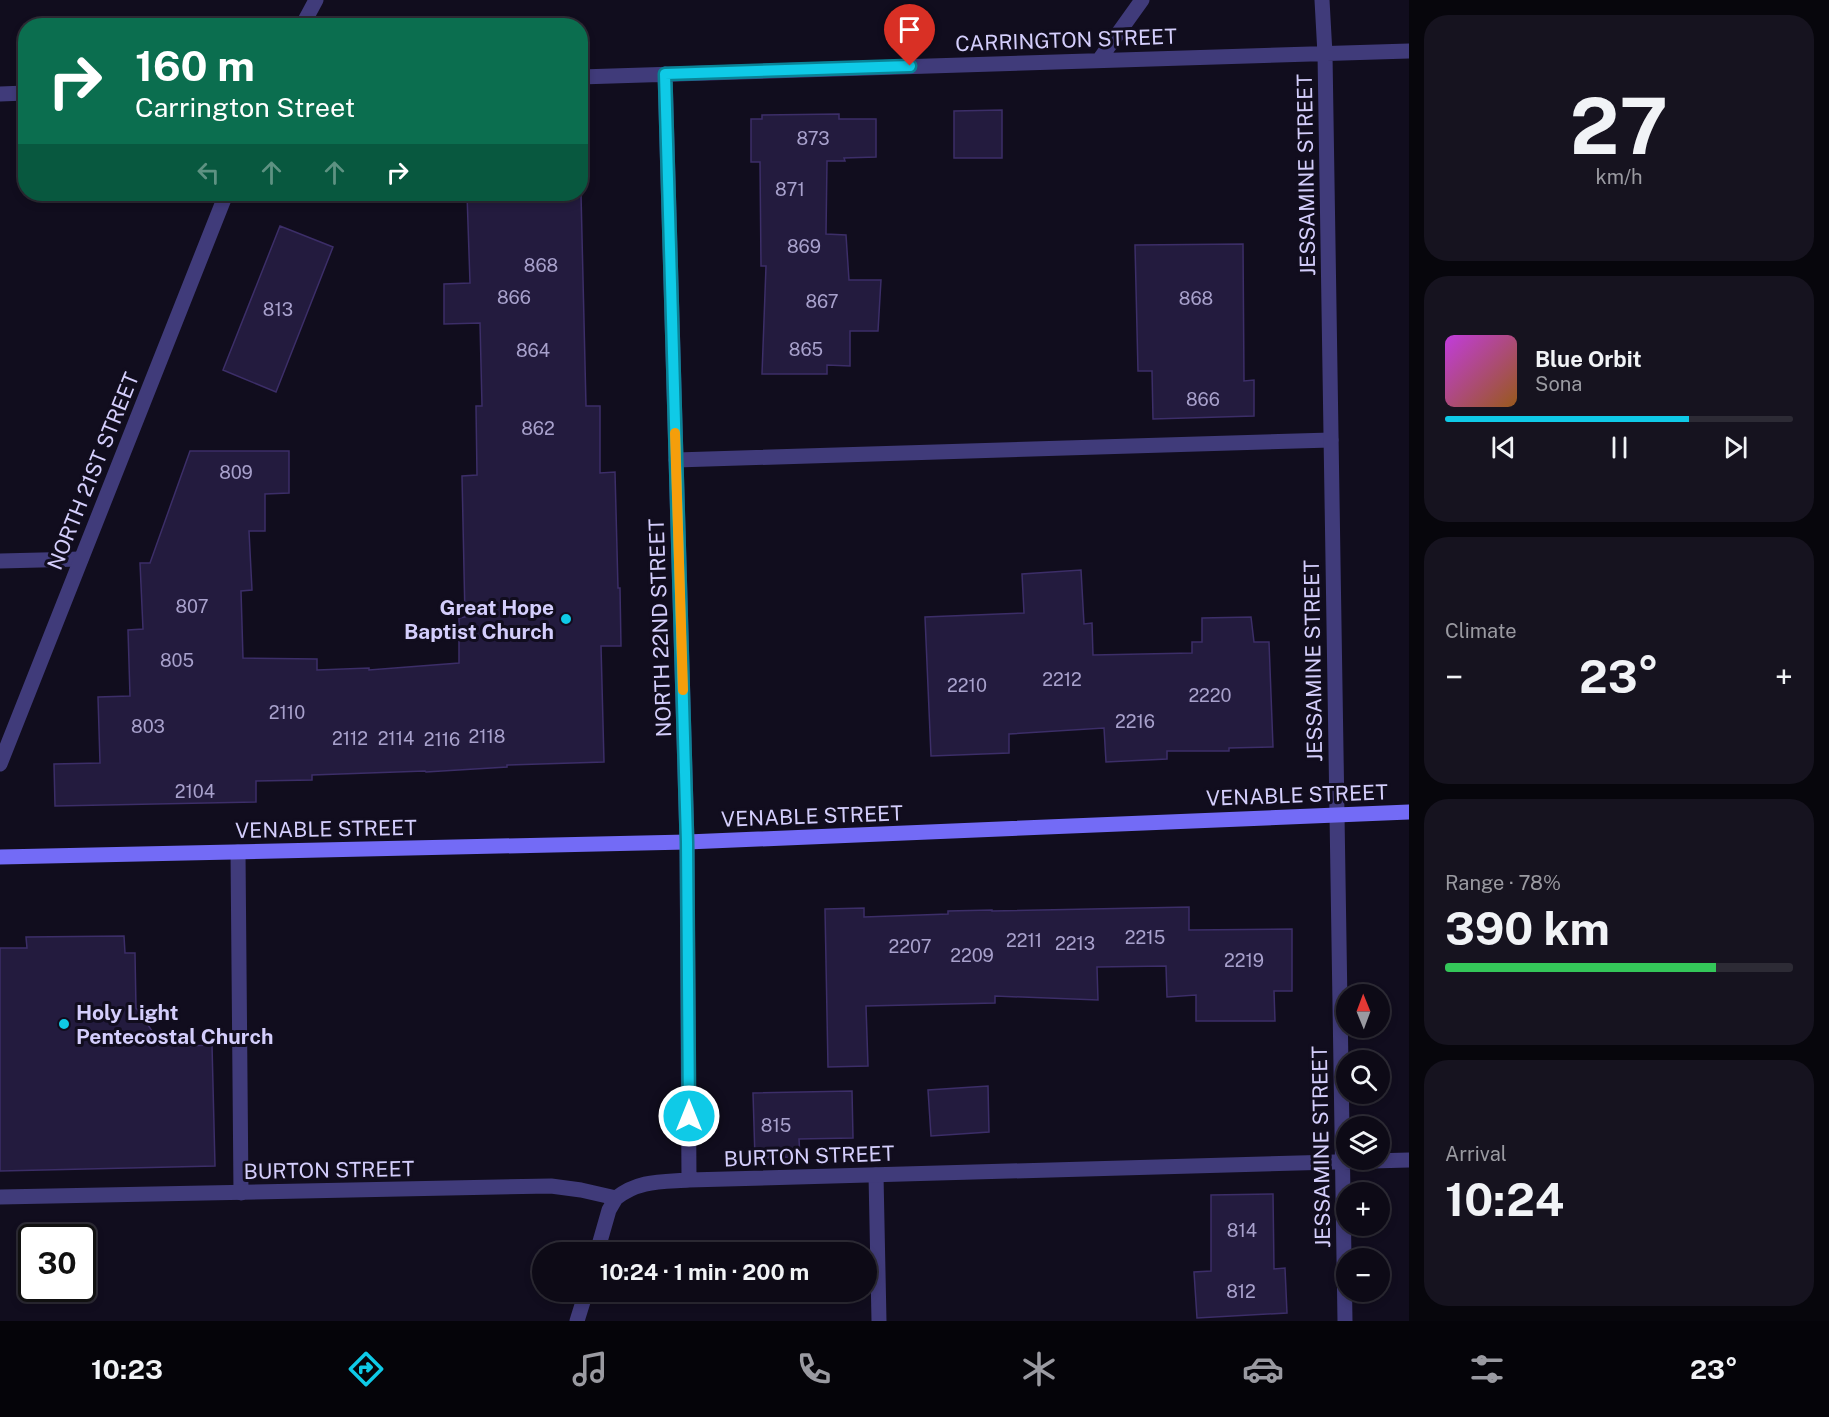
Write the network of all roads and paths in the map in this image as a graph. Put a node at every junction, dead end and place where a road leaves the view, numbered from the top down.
1 (316, 0) edge
2 (1142, 0) edge
3 (1322, 0) edge
4 (306, 18) edge
5 (1409, 51) edge
6 (1325, 54) junction
7 (1099, 60) junction
8 (665, 74) junction
9 (588, 77) edge
10 (18, 93) edge
11 (0, 94) edge
12 (223, 201) edge
13 (1331, 440) junction
14 (676, 460) junction
15 (81, 559) junction
16 (0, 561) edge
17 (0, 764) edge
18 (1409, 812) edge
19 (1337, 815) junction
20 (687, 842) junction
21 (238, 852) junction
22 (0, 857) edge
23 (1342, 1116) edge
24 (1409, 1160) edge
25 (1390, 1161) edge
26 (1336, 1162) edge
27 (1343, 1170) edge
28 (876, 1175) junction
29 (689, 1180) junction
30 (241, 1193) junction
31 (0, 1197) edge
32 (616, 1198) junction
33 (600, 1242) edge
34 (583, 1302) edge
35 (577, 1321) edge
36 (879, 1321) edge
37 (1345, 1321) edge

1 - 4 street
2 - 7 street
3 - 6 street, JESSAMINE STREET
5 - 6 street, CARRINGTON STREET
6 - 7 street, CARRINGTON STREET
6 - 13 street, JESSAMINE STREET
7 - 8 street, CARRINGTON STREET
8 - 9 street, CARRINGTON STREET
8 - 14 street, NORTH 22ND STREET
10 - 11 street
12 - 15 street, NORTH 21ST STREET
13 - 14 street
13 - 19 street, JESSAMINE STREET
14 - 20 street, NORTH 22ND STREET
15 - 16 street
15 - 17 street, NORTH 21ST STREET
18 - 19 street, VENABLE STREET
19 - 20 street, VENABLE STREET
19 - 23 street, JESSAMINE STREET
20 - 21 street, VENABLE STREET
20 - 29 street, NORTH 22ND STREET
21 - 22 street, VENABLE STREET
21 - 30 street
24 - 25 street, BURTON STREET
26 - 28 street, BURTON STREET
27 - 37 street, JESSAMINE STREET
28 - 29 street, BURTON STREET
28 - 36 street
29 - 32 street, BURTON STREET
30 - 31 street, BURTON STREET
30 - 32 street, BURTON STREET
32 - 33 street
34 - 35 street

